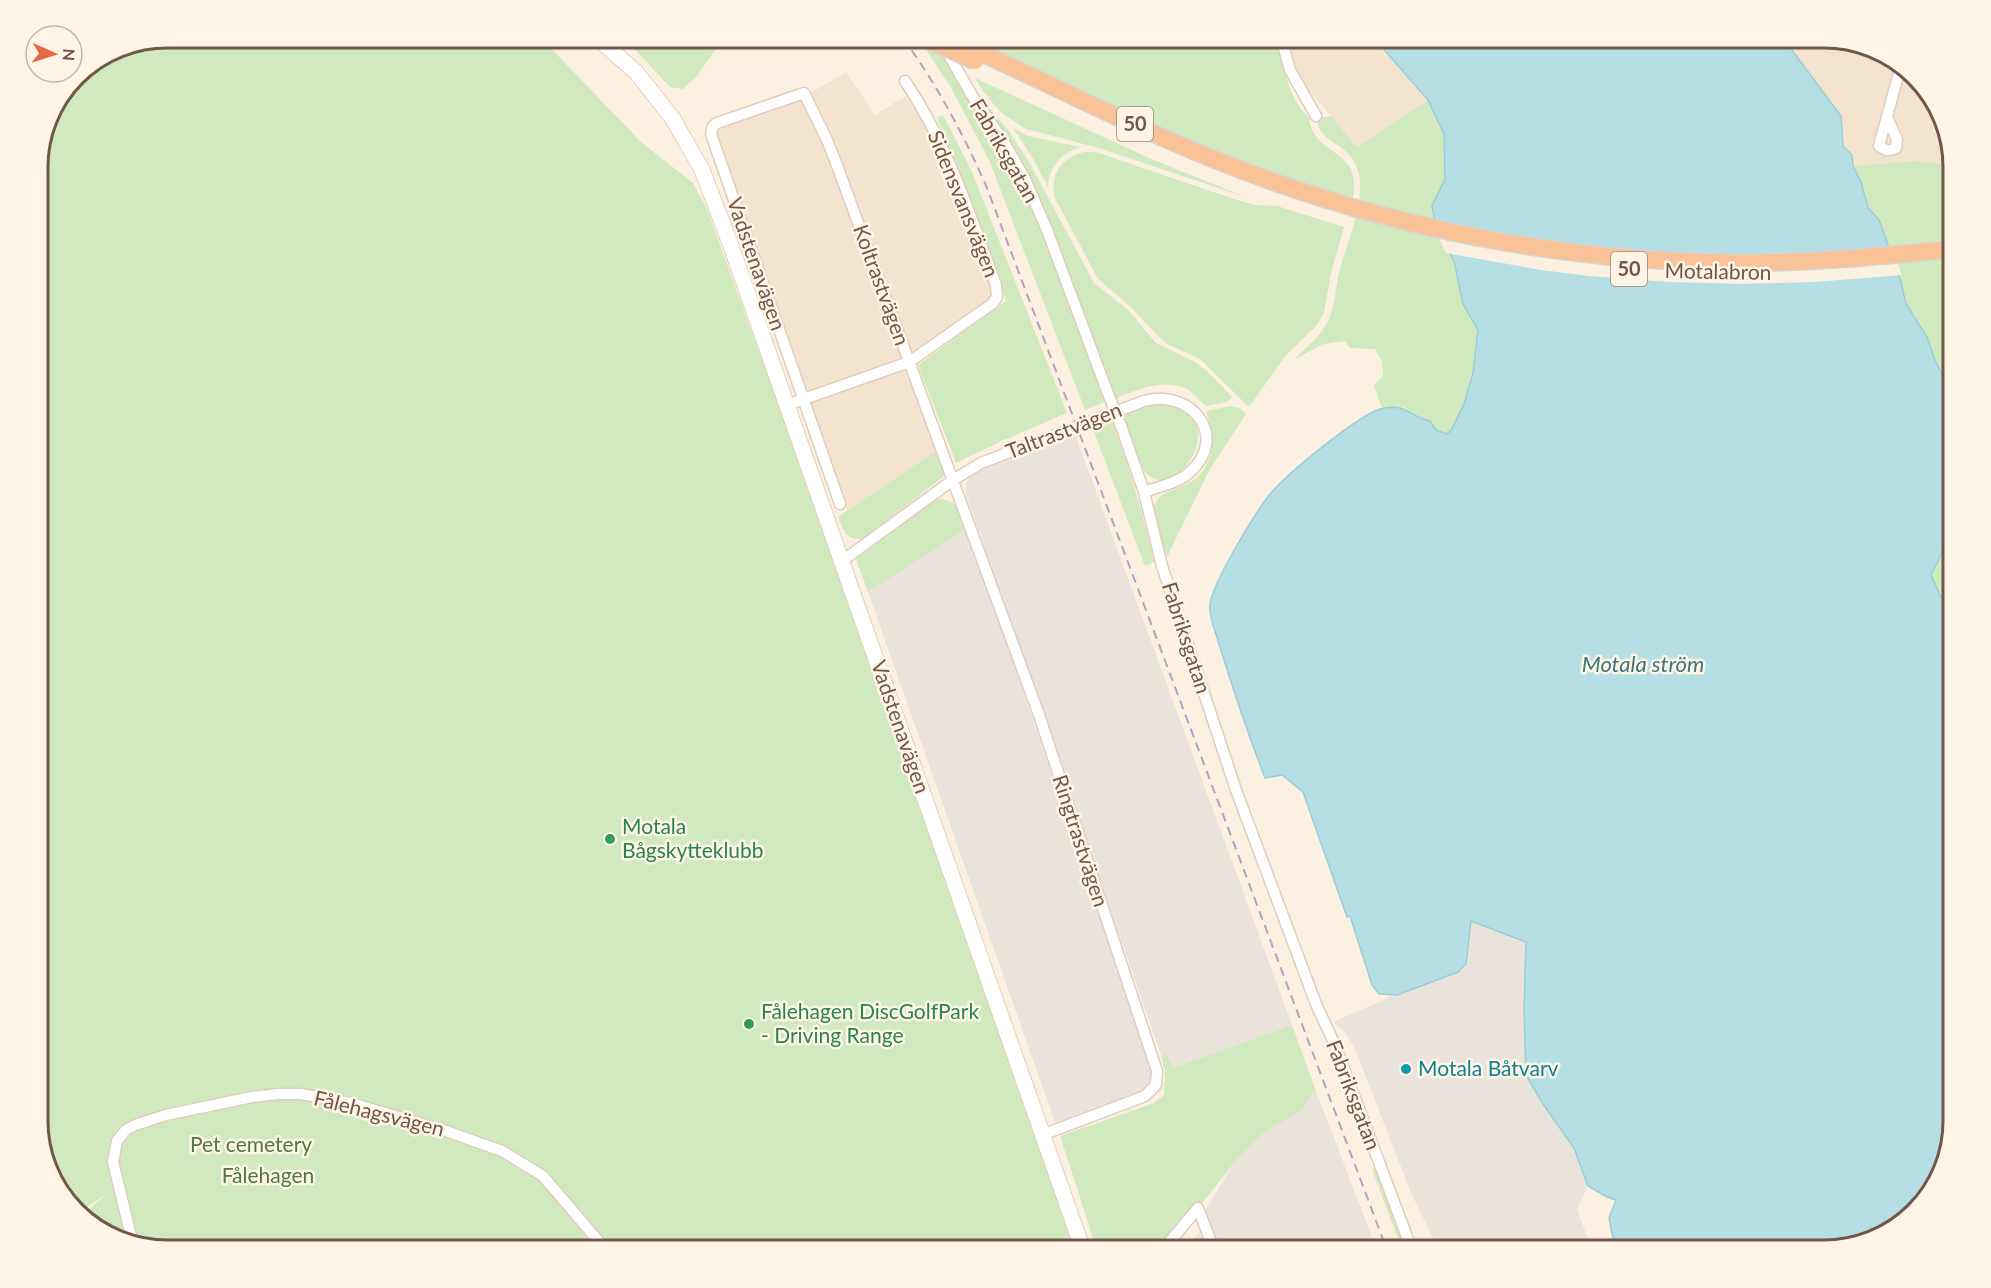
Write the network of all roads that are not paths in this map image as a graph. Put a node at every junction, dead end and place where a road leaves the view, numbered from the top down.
1 (608, 48) edge
2 (945, 48) edge
3 (945, 48) edge
4 (972, 48) edge
5 (1284, 48) edge
6 (1898, 75) edge
7 (905, 81) dead end
8 (804, 93) joint
9 (1316, 116) dead end
10 (1887, 118) dead end
11 (1312, 201) junction
12 (1943, 250) edge
13 (1943, 261) edge
14 (909, 362) junction
15 (803, 399) junction
16 (787, 405) junction
17 (953, 480) junction
18 (1144, 492) junction
19 (840, 504) dead end
20 (842, 561) junction
21 (1042, 1135) junction
22 (130, 1234) edge
23 (597, 1240) edge
24 (1079, 1240) edge
25 (1172, 1240) edge
26 (1210, 1240) edge
27 (1408, 1240) edge

1 - 16 main road, Vadstenavägen
2 - 11 highway, 50, bridge
3 - 18 street, Fabriksgatan, bridge
4 - 11 highway, 50
5 - 9 street
6 - 10 street
7 - 14 street, Sidensvansvägen
8 - 14 street, Koltrastvägen
8 - 15 street, Vadstenavägen
11 - 12 highway, Motalabron / 50
11 - 13 highway, Motalabron / 50
14 - 15 street, Sidensvansvägen
14 - 17 street, Koltrastvägen
15 - 16 street, Sidensvansvägen
15 - 19 street, Vadstenavägen
16 - 20 main road, Vadstenavägen
17 - 18 street, Taltrastvägen
17 - 20 street, Taltrastvägen
17 - 21 street, Ringtrastvägen
18 - 27 street, Fabriksgatan
20 - 21 main road, Vadstenavägen
21 - 24 main road, Vadstenavägen
22 - 23 street, Fålehagsvägen
25 - 26 street

